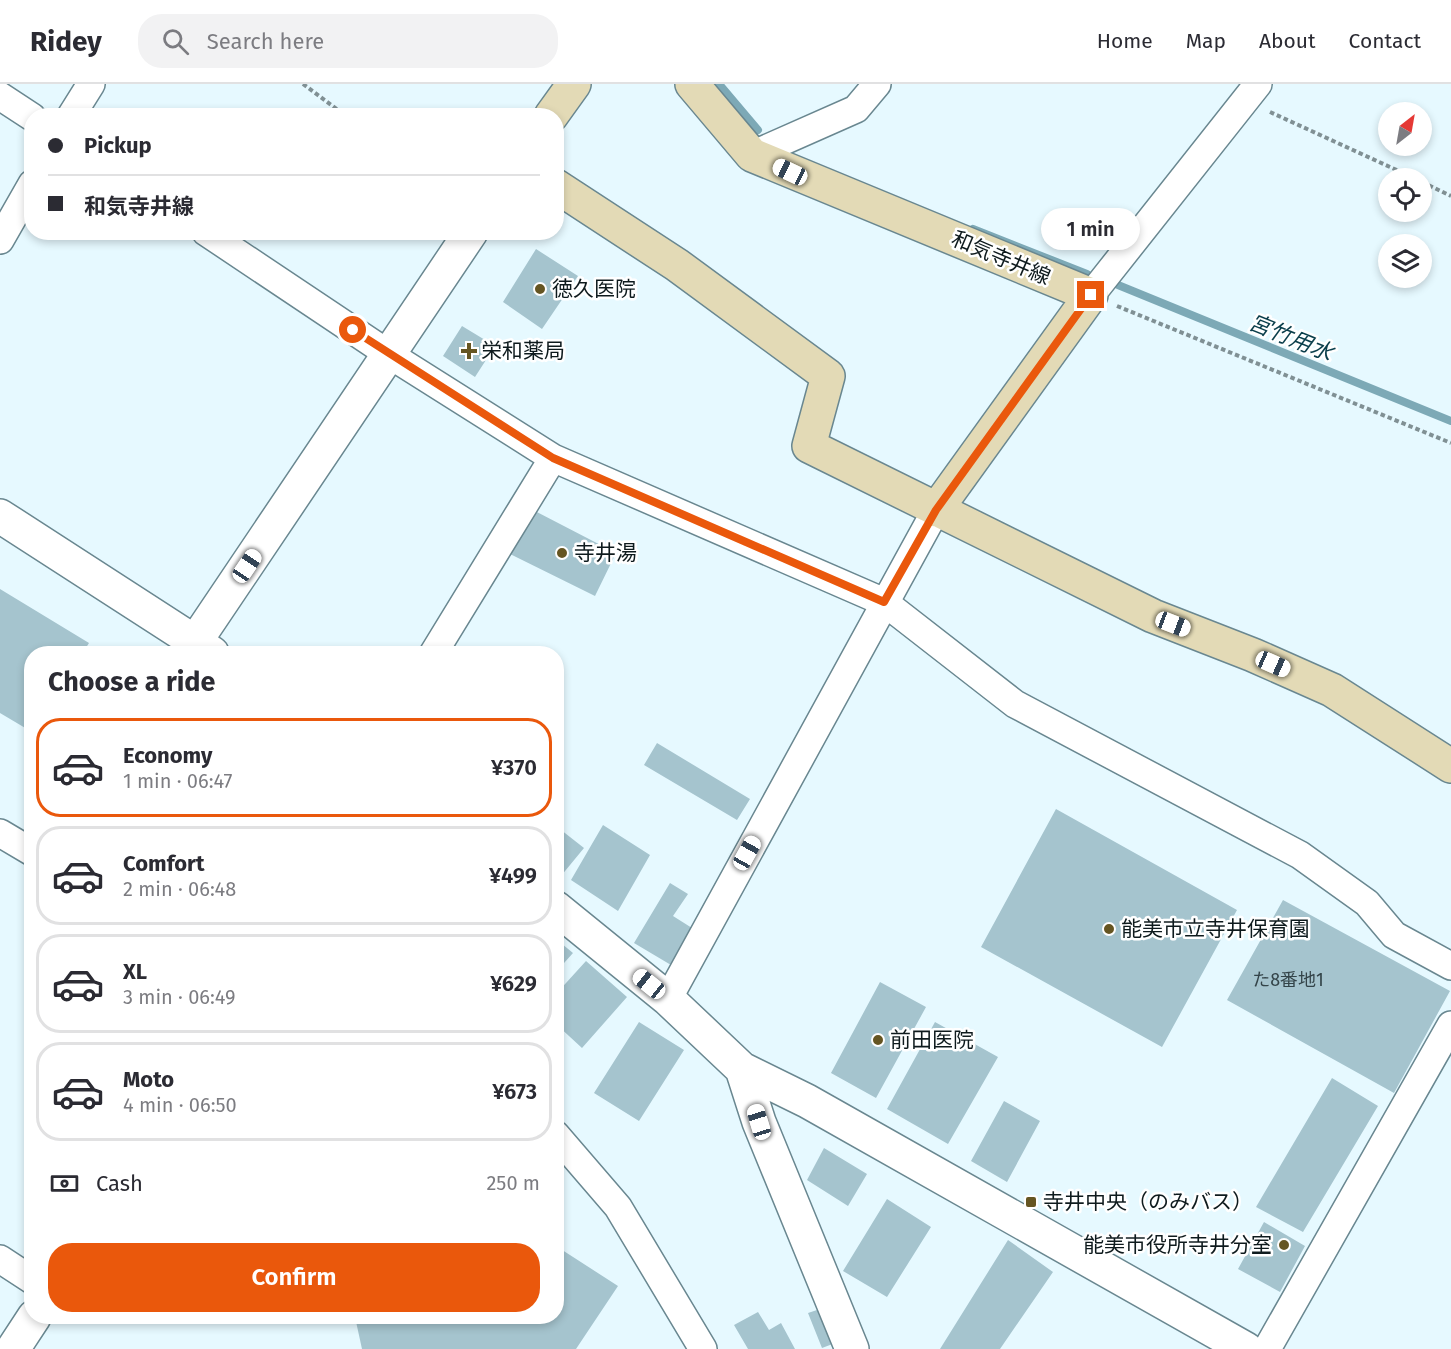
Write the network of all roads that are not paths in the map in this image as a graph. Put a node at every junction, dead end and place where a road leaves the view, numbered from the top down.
1 (91, 84) edge
2 (574, 84) edge
3 (692, 84) edge
4 (877, 84) edge
5 (1252, 93) edge
6 (0, 96) edge
7 (76, 108) edge
8 (557, 108) edge
9 (24, 112) edge
10 (753, 155) junction
11 (564, 191) edge
12 (24, 198) edge
13 (0, 240) edge
14 (218, 240) edge
15 (466, 240) edge
16 (1091, 295) junction
17 (390, 355) junction
18 (553, 458) junction
19 (936, 510) junction
20 (0, 516) edge
21 (884, 602) junction
22 (201, 646) edge
23 (205, 646) edge
24 (438, 646) edge
25 (1451, 766) edge
26 (0, 833) edge
27 (24, 847) edge
28 (564, 914) edge
29 (1451, 966) edge
30 (668, 999) junction
31 (1451, 1025) edge
32 (742, 1068) junction
33 (564, 1144) edge
34 (0, 1259) edge
35 (24, 1275) edge
36 (29, 1324) edge
37 (13, 1349) edge
38 (703, 1349) edge
39 (852, 1349) edge
40 (1246, 1349) edge
41 (1268, 1349) edge

1 - 7 street
2 - 8 main road
3 - 10 main road, 和気寺井線
4 - 10 street
5 - 16 street
6 - 9 street
10 - 16 main road, 和気寺井線
11 - 19 main road
12 - 13 street
14 - 17 street
15 - 17 street
16 - 19 main road
17 - 18 street
17 - 23 street
18 - 21 street
18 - 24 street
19 - 21 street
19 - 25 main road
20 - 22 street
21 - 29 street
21 - 30 street
26 - 27 street
28 - 30 street
30 - 32 street
31 - 41 street
32 - 39 street
32 - 40 street
33 - 38 street
34 - 35 street
36 - 37 street

